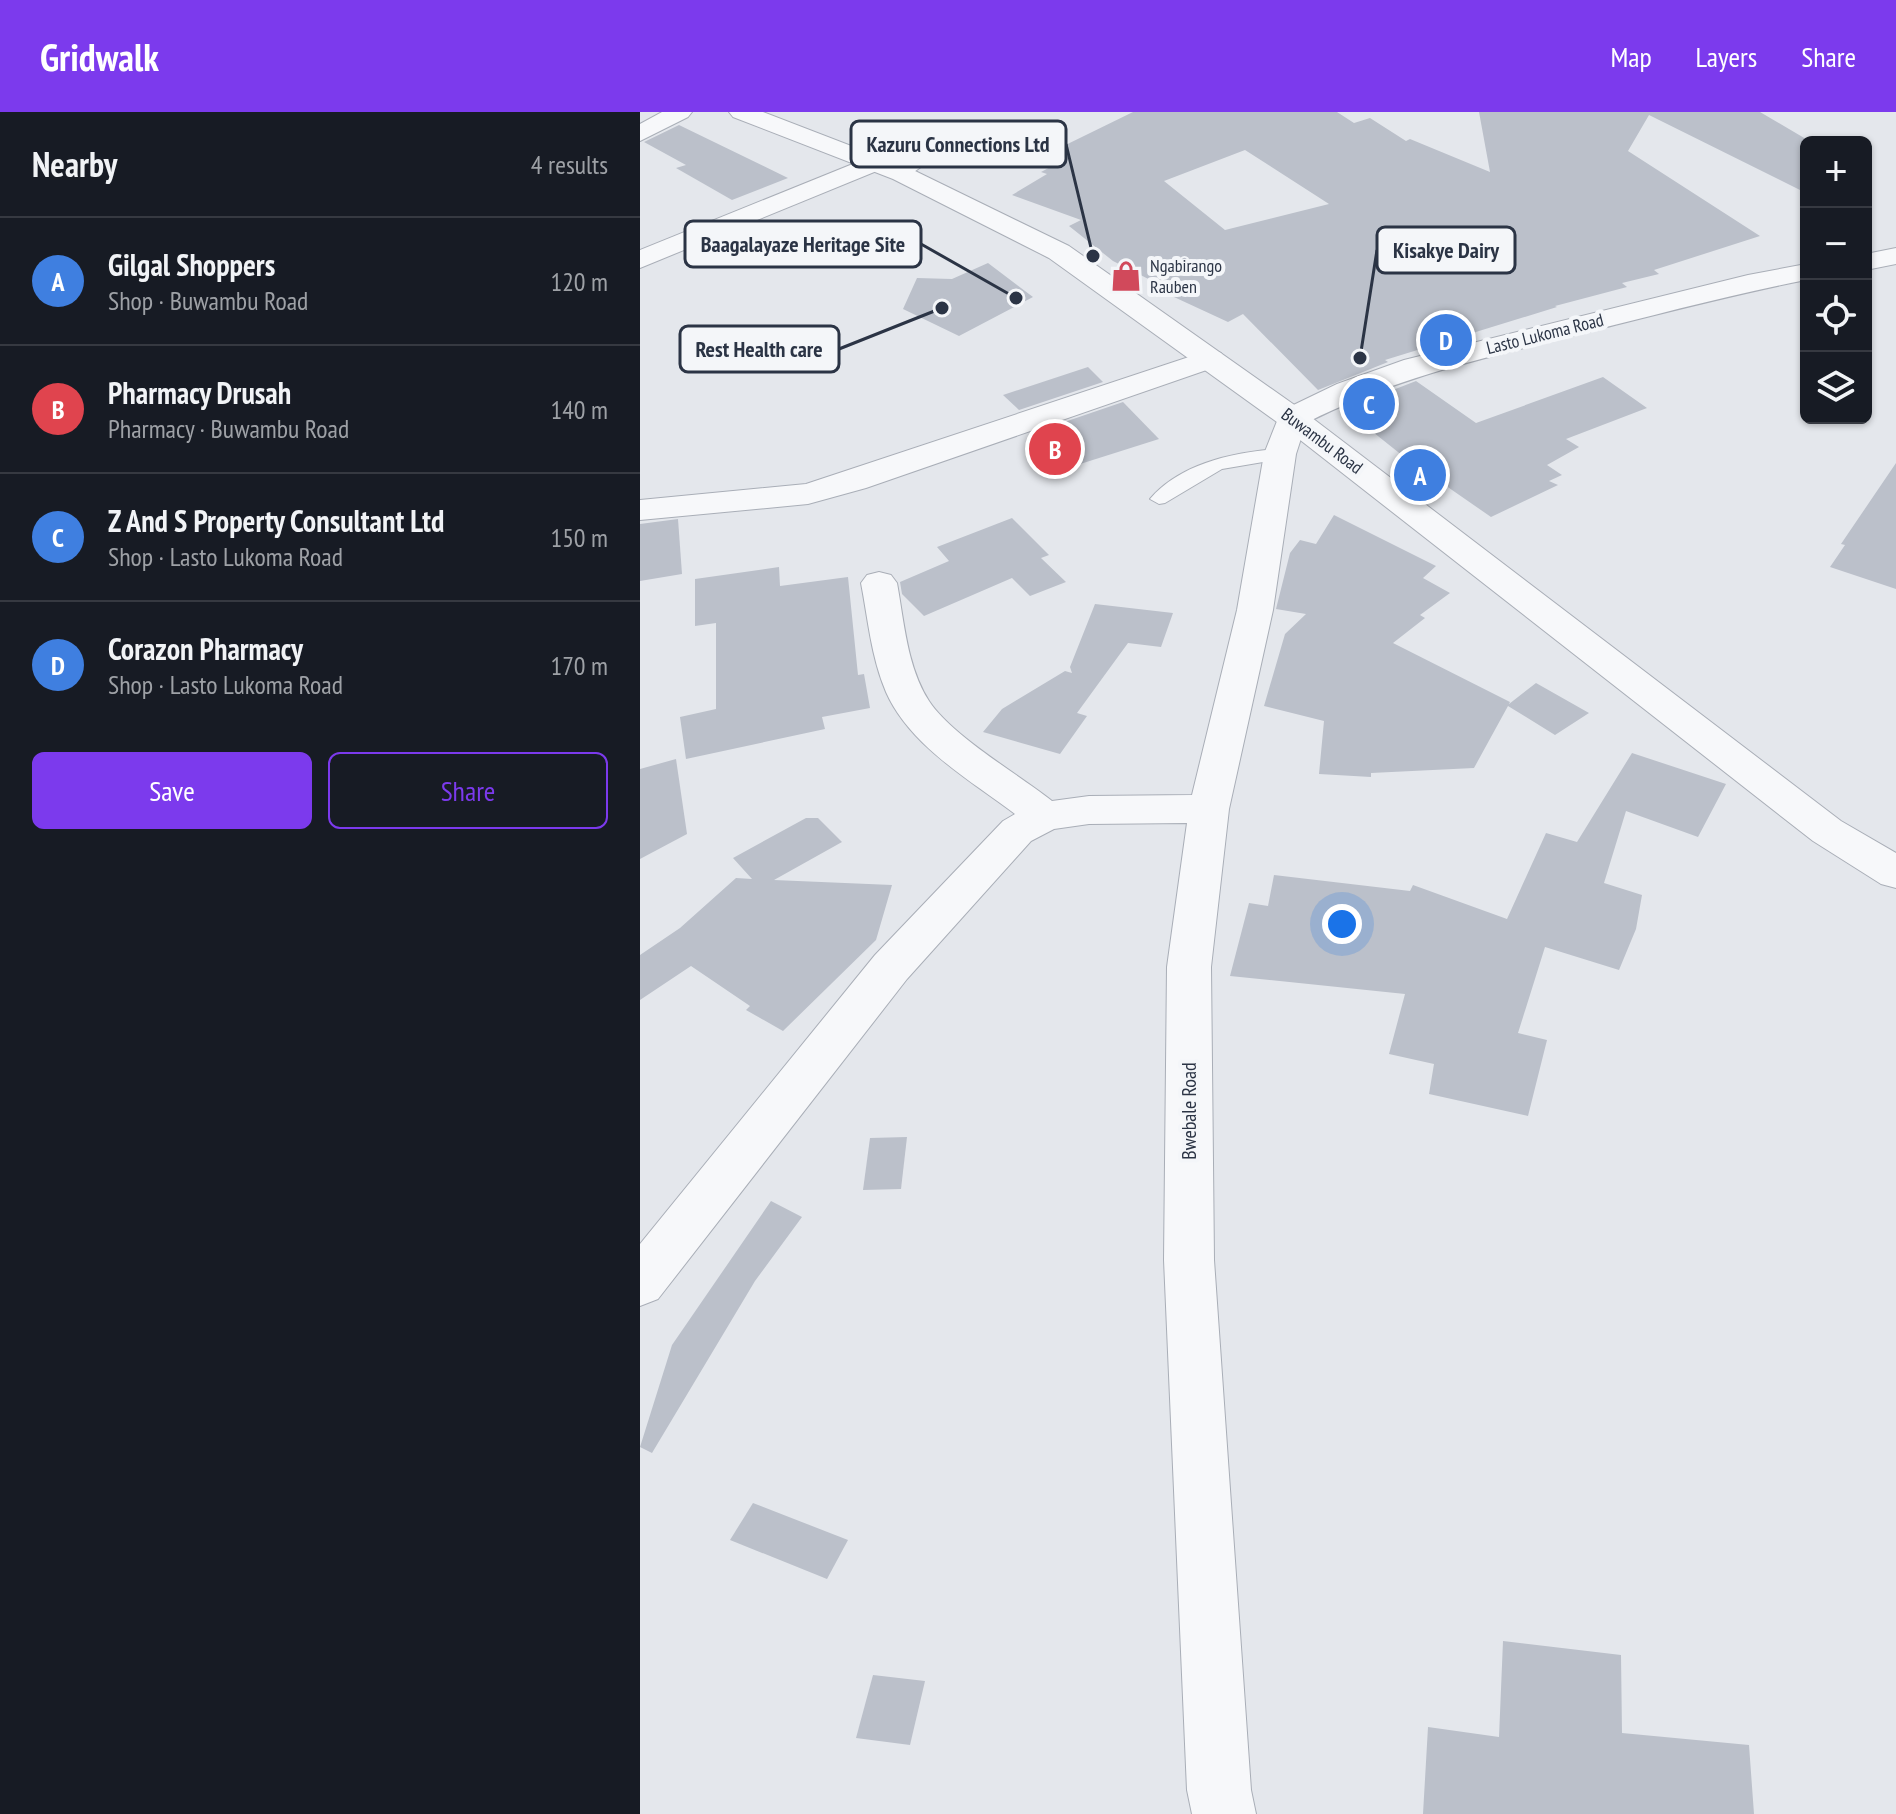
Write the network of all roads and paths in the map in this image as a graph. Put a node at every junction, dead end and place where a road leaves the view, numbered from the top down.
1 (680, 112) edge
2 (741, 112) edge
3 (976, 132) dead end
4 (640, 134) edge
5 (889, 169) junction
6 (1896, 256) edge
7 (640, 260) edge
8 (1872, 261) edge
9 (1800, 273) edge
10 (1210, 359) junction
11 (1286, 436) junction
12 (1159, 499) dead end
13 (644, 506) edge
14 (879, 583) dead end
15 (1209, 809) junction
16 (1045, 816) junction
17 (1896, 873) edge
18 (640, 1283) edge
19 (1224, 1814) edge

1 - 4 street
2 - 5 street, Buwambu Road
3 - 5 lane
5 - 7 street
5 - 10 street, Buwambu Road
6 - 8 street
9 - 11 street, Lasto Lukoma Road
10 - 11 street, Buwambu Road
10 - 13 street
11 - 12 lane
11 - 15 street, Bwebale Road
11 - 17 street, Buwambu Road
14 - 16 street
15 - 16 street
15 - 19 street, Bwebale Road
16 - 18 street

